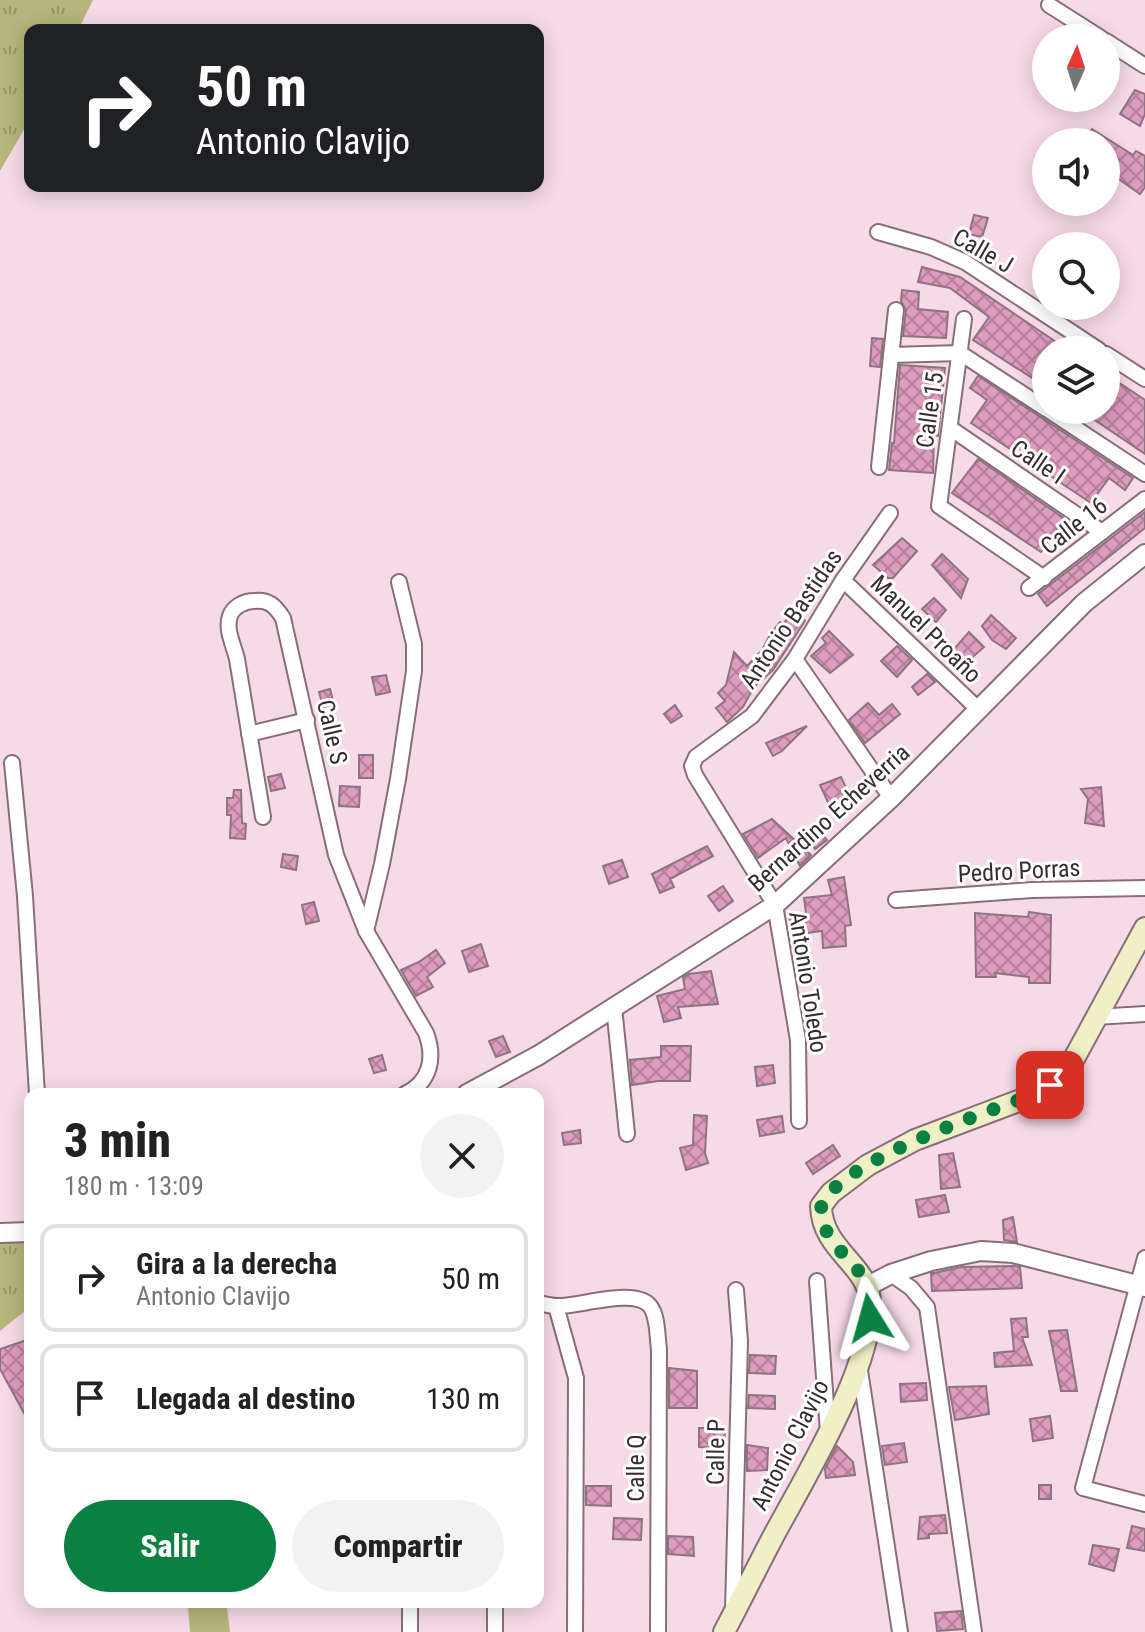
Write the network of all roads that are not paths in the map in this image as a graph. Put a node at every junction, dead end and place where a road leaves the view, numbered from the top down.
1 (1049, 5) dead end
2 (1079, 24) edge
3 (1120, 50) edge
4 (1145, 66) edge
5 (878, 232) dead end
6 (896, 310) dead end
7 (964, 319) dead end
8 (1078, 336) edge
9 (960, 353) junction
10 (891, 355) junction
11 (1120, 363) edge
12 (1145, 379) edge
13 (1032, 399) edge
14 (1070, 424) edge
15 (950, 428) junction
16 (879, 467) dead end
17 (1145, 474) edge
18 (1145, 499) edge
19 (890, 513) dead end
20 (1102, 532) junction
21 (1145, 554) edge
22 (1044, 578) junction
23 (843, 580) junction
24 (399, 582) dead end
25 (1029, 588) dead end
26 (795, 659) junction
27 (979, 710) junction
28 (307, 720) junction
29 (249, 734) junction
30 (12, 763) dead end
31 (695, 775) joint
32 (891, 798) junction
33 (263, 817) dead end
34 (1145, 888) edge
35 (896, 900) dead end
36 (775, 905) junction
37 (1145, 928) edge
38 (366, 931) junction
39 (614, 1007) junction
40 (1145, 1014) edge
41 (1095, 1017) junction
42 (37, 1088) edge
43 (415, 1088) edge
44 (478, 1088) edge
45 (799, 1121) dead end
46 (627, 1134) dead end
47 (24, 1232) edge
48 (0, 1233) edge
49 (1145, 1258) edge
50 (891, 1274) junction
51 (817, 1281) dead end
52 (868, 1286) junction
53 (1142, 1286) edge
54 (736, 1290) dead end
55 (544, 1304) edge
56 (556, 1306) junction
57 (859, 1363) junction
58 (828, 1433) junction
59 (1145, 1504) edge
60 (410, 1608) edge
61 (495, 1608) edge
62 (728, 1624) edge
63 (410, 1632) edge
64 (495, 1632) edge
65 (575, 1632) edge
66 (658, 1632) edge
67 (900, 1632) edge
68 (974, 1632) edge

1 - 2 street
3 - 4 street
5 - 8 street, Calle J
6 - 10 street
7 - 9 street, Calle 15
9 - 10 street
9 - 13 street
9 - 15 street, Calle 15
10 - 16 street
11 - 12 street
14 - 17 street
15 - 20 street, Calle I
15 - 22 street, Calle 15
18 - 20 street, Calle 16
19 - 23 street, Antonio Bastidas
20 - 22 street, Calle 16
21 - 27 street, Bernardino Echeverria
22 - 25 street, Calle 16
23 - 26 street, Antonio Bastidas
23 - 27 street, Manuel Proaño
24 - 38 street
26 - 31 street, Antonio Bastidas
26 - 32 street
27 - 32 street, Bernardino Echeverria
28 - 29 street
28 - 29 street, Calle S
28 - 38 street, Calle S
29 - 33 street, Calle S
30 - 42 street
31 - 36 street, Antonio Toledo
32 - 36 street, Bernardino Echeverria
34 - 35 street, Pedro Porras
36 - 39 street, Bernardino Echeverria
36 - 45 street, Antonio Toledo
37 - 41 main road
38 - 43 street, Calle S
39 - 44 street, Bernardino Echeverria
39 - 46 street
40 - 41 street
41 - 52 main road
47 - 48 street
49 - 53 street
50 - 52 street
50 - 53 street
50 - 68 street
51 - 58 street
52 - 57 main road, Antonio Clavijo
53 - 59 street
54 - 62 street, Calle P
55 - 56 street
56 - 65 street
56 - 66 street, Calle Q
57 - 58 main road, Antonio Clavijo
57 - 67 street
58 - 62 main road, Antonio Clavijo
60 - 63 street
61 - 64 street

